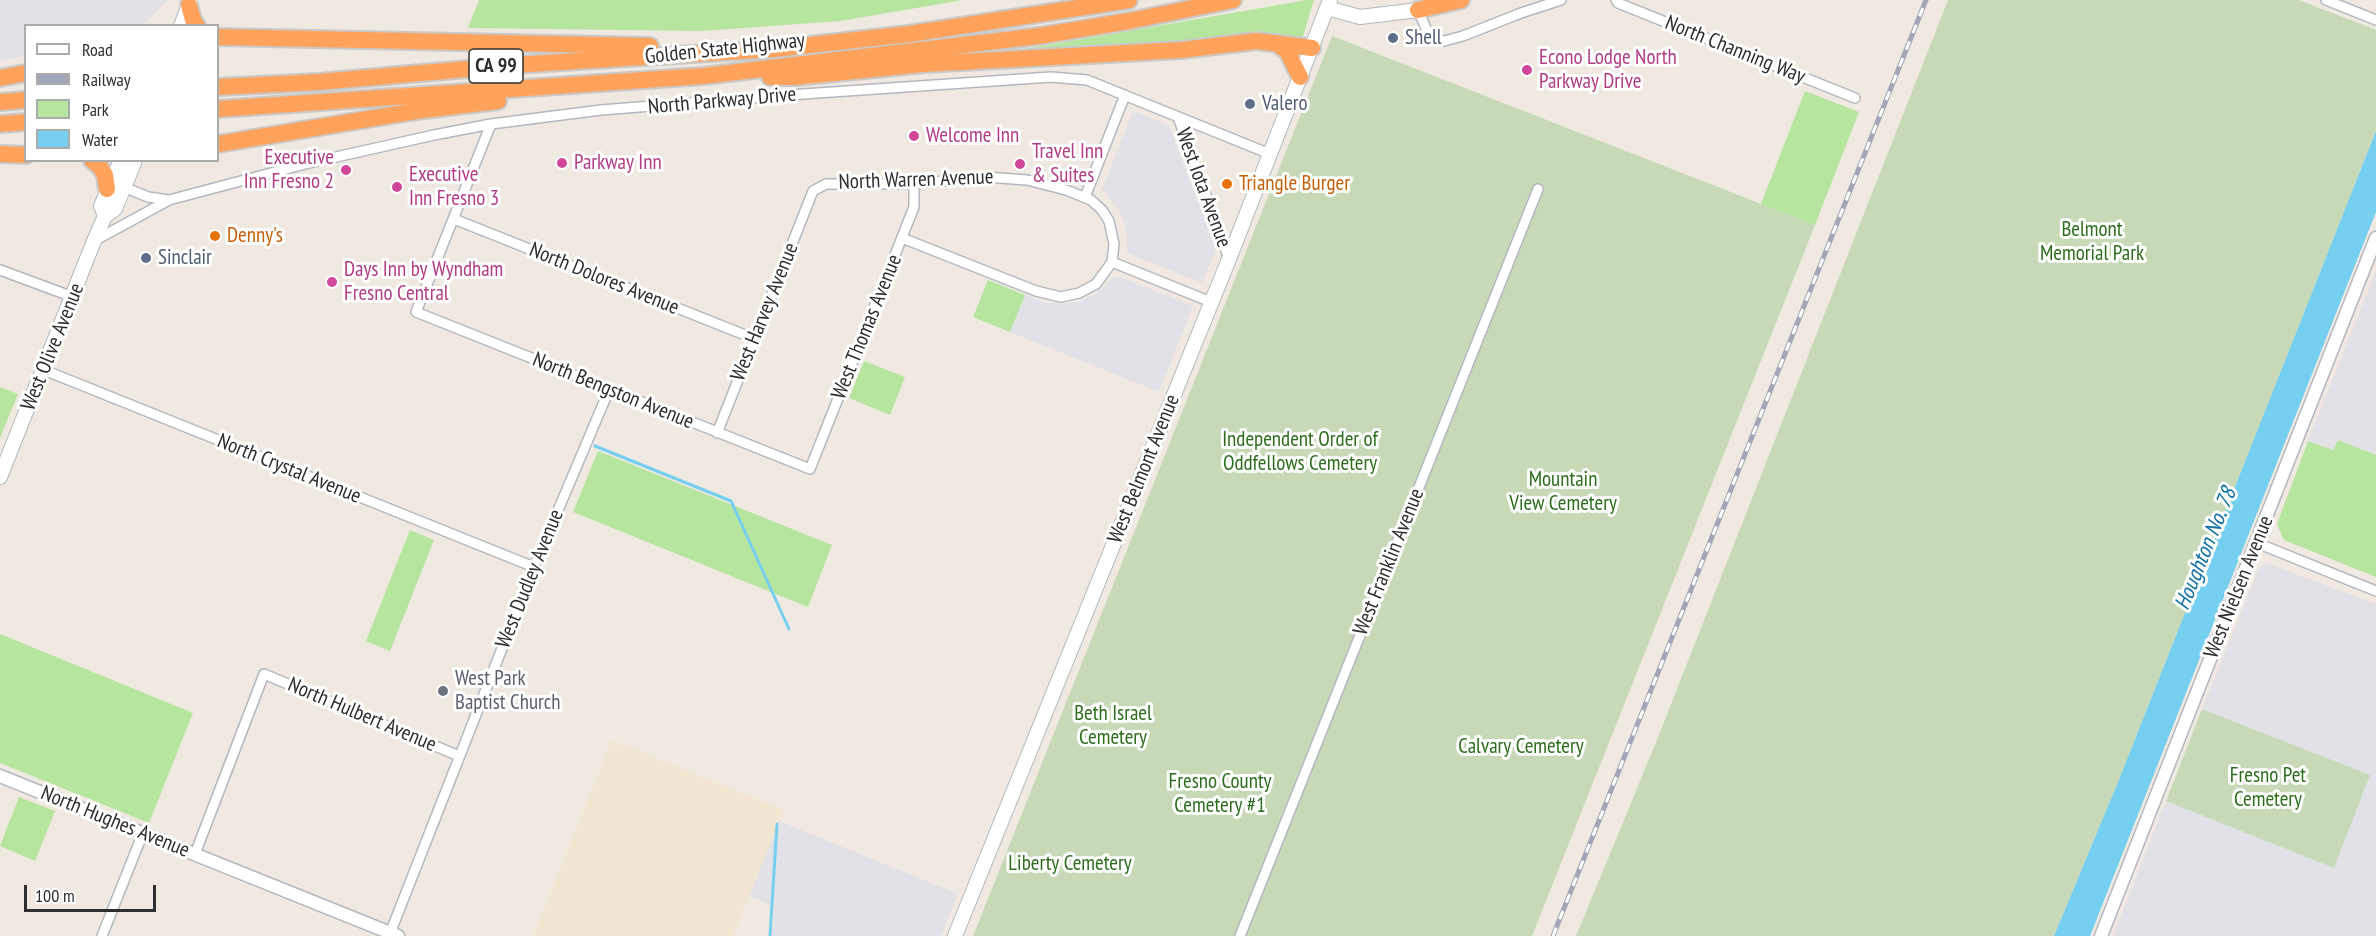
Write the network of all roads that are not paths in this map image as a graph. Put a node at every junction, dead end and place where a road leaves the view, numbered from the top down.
1 (1071, 0) edge
2 (1129, 0) edge
3 (1233, 0) edge
4 (1461, 0) edge
5 (1561, 0) edge
6 (1616, 0) edge
7 (2326, 0) edge
8 (190, 3) edge
9 (1328, 4) edge
10 (1418, 10) junction
11 (2376, 20) edge
12 (993, 22) junction
13 (182, 24) edge
14 (196, 24) edge
15 (219, 37) edge
16 (1275, 43) junction
17 (1312, 48) junction
18 (774, 49) junction
19 (24, 73) edge
20 (703, 76) junction
21 (1300, 77) junction
22 (0, 78) edge
23 (550, 86) junction
24 (219, 87) edge
25 (1125, 95) junction
26 (1855, 98) dead end
27 (24, 100) edge
28 (0, 102) edge
29 (219, 109) edge
30 (1178, 117) junction
31 (24, 122) edge
32 (0, 124) edge
33 (491, 124) junction
34 (219, 144) edge
35 (0, 154) edge
36 (1270, 154) junction
37 (24, 155) edge
38 (94, 162) edge
39 (121, 162) edge
40 (134, 162) edge
41 (914, 184) junction
42 (116, 188) junction
43 (1538, 189) dead end
44 (813, 191) joint
45 (1085, 197) junction
46 (169, 200) junction
47 (454, 219) junction
48 (902, 238) junction
49 (2376, 238) edge
50 (94, 241) junction
51 (1229, 259) junction
52 (1112, 262) junction
53 (0, 270) edge
54 (73, 297) junction
55 (1211, 302) junction
56 (755, 339) junction
57 (44, 370) junction
58 (609, 390) junction
59 (717, 433) junction
60 (810, 469) joint
61 (0, 477) edge
62 (2257, 543) junction
63 (534, 567) junction
64 (2376, 591) edge
65 (459, 756) junction
66 (0, 776) edge
67 (143, 833) junction
68 (195, 854) junction
69 (392, 935) edge
70 (102, 936) edge
71 (955, 936) edge
72 (1240, 936) edge
73 (2101, 936) edge

1 - 12 highway
2 - 12 highway, Golden State Highway / CA 99
3 - 20 highway, Golden State Highway / CA 99
4 - 10 highway
5 - 10 street
6 - 26 street, North Channing Way
7 - 11 street
8 - 13 main road
8 - 14 highway
9 - 10 main road
9 - 17 main road, West Belmont Avenue
12 - 18 highway, Golden State Highway / CA 99
15 - 18 highway
16 - 17 highway
16 - 20 highway
16 - 21 highway
17 - 21 main road, West Belmont Avenue
18 - 24 highway, Golden State Highway / CA 99
19 - 22 highway
20 - 23 highway, Golden State Highway / CA 99
21 - 36 main road, West Belmont Avenue
23 - 29 highway, Golden State Highway / CA 99
23 - 34 highway
25 - 30 street, North Parkway Drive
25 - 33 street, North Parkway Drive
25 - 45 street
27 - 28 highway
30 - 36 street, North Parkway Drive
30 - 51 street, West Iota Avenue
31 - 32 highway
33 - 46 street, North Parkway Drive
33 - 47 street
35 - 37 highway
36 - 51 main road, West Belmont Avenue
38 - 42 highway
39 - 42 main road, West Olive Avenue
40 - 42 main road, West Olive Avenue
41 - 44 street, North Warren Avenue
41 - 45 street, North Warren Avenue
41 - 48 street, West Thomas Avenue
42 - 46 street, North Parkway Drive
42 - 50 main road, West Olive Avenue
43 - 72 street, West Franklin Avenue
44 - 56 street, West Harvey Avenue
45 - 52 street, North Warren Avenue
46 - 50 street, North Parkway Drive
47 - 56 street, North Dolores Avenue
47 - 58 street, North Bengston Avenue
48 - 52 street
48 - 60 street, West Thomas Avenue
49 - 62 street, West Nielsen Avenue
50 - 54 main road, West Olive Avenue
51 - 55 main road, West Belmont Avenue
52 - 55 street
53 - 54 street
54 - 57 main road, West Olive Avenue
55 - 71 main road, West Belmont Avenue
56 - 59 street, West Harvey Avenue
57 - 61 main road, West Olive Avenue
57 - 63 street, North Crystal Avenue
58 - 59 street, North Bengston Avenue
58 - 63 street, West Dudley Avenue
59 - 60 street, North Bengston Avenue
62 - 64 street
62 - 73 street, West Nielsen Avenue
63 - 65 street, West Dudley Avenue
65 - 68 street, North Hulbert Avenue
65 - 69 street, West Dudley Avenue
66 - 67 street, North Hughes Avenue
67 - 68 street, North Hughes Avenue
67 - 70 street
68 - 69 street, North Hughes Avenue

